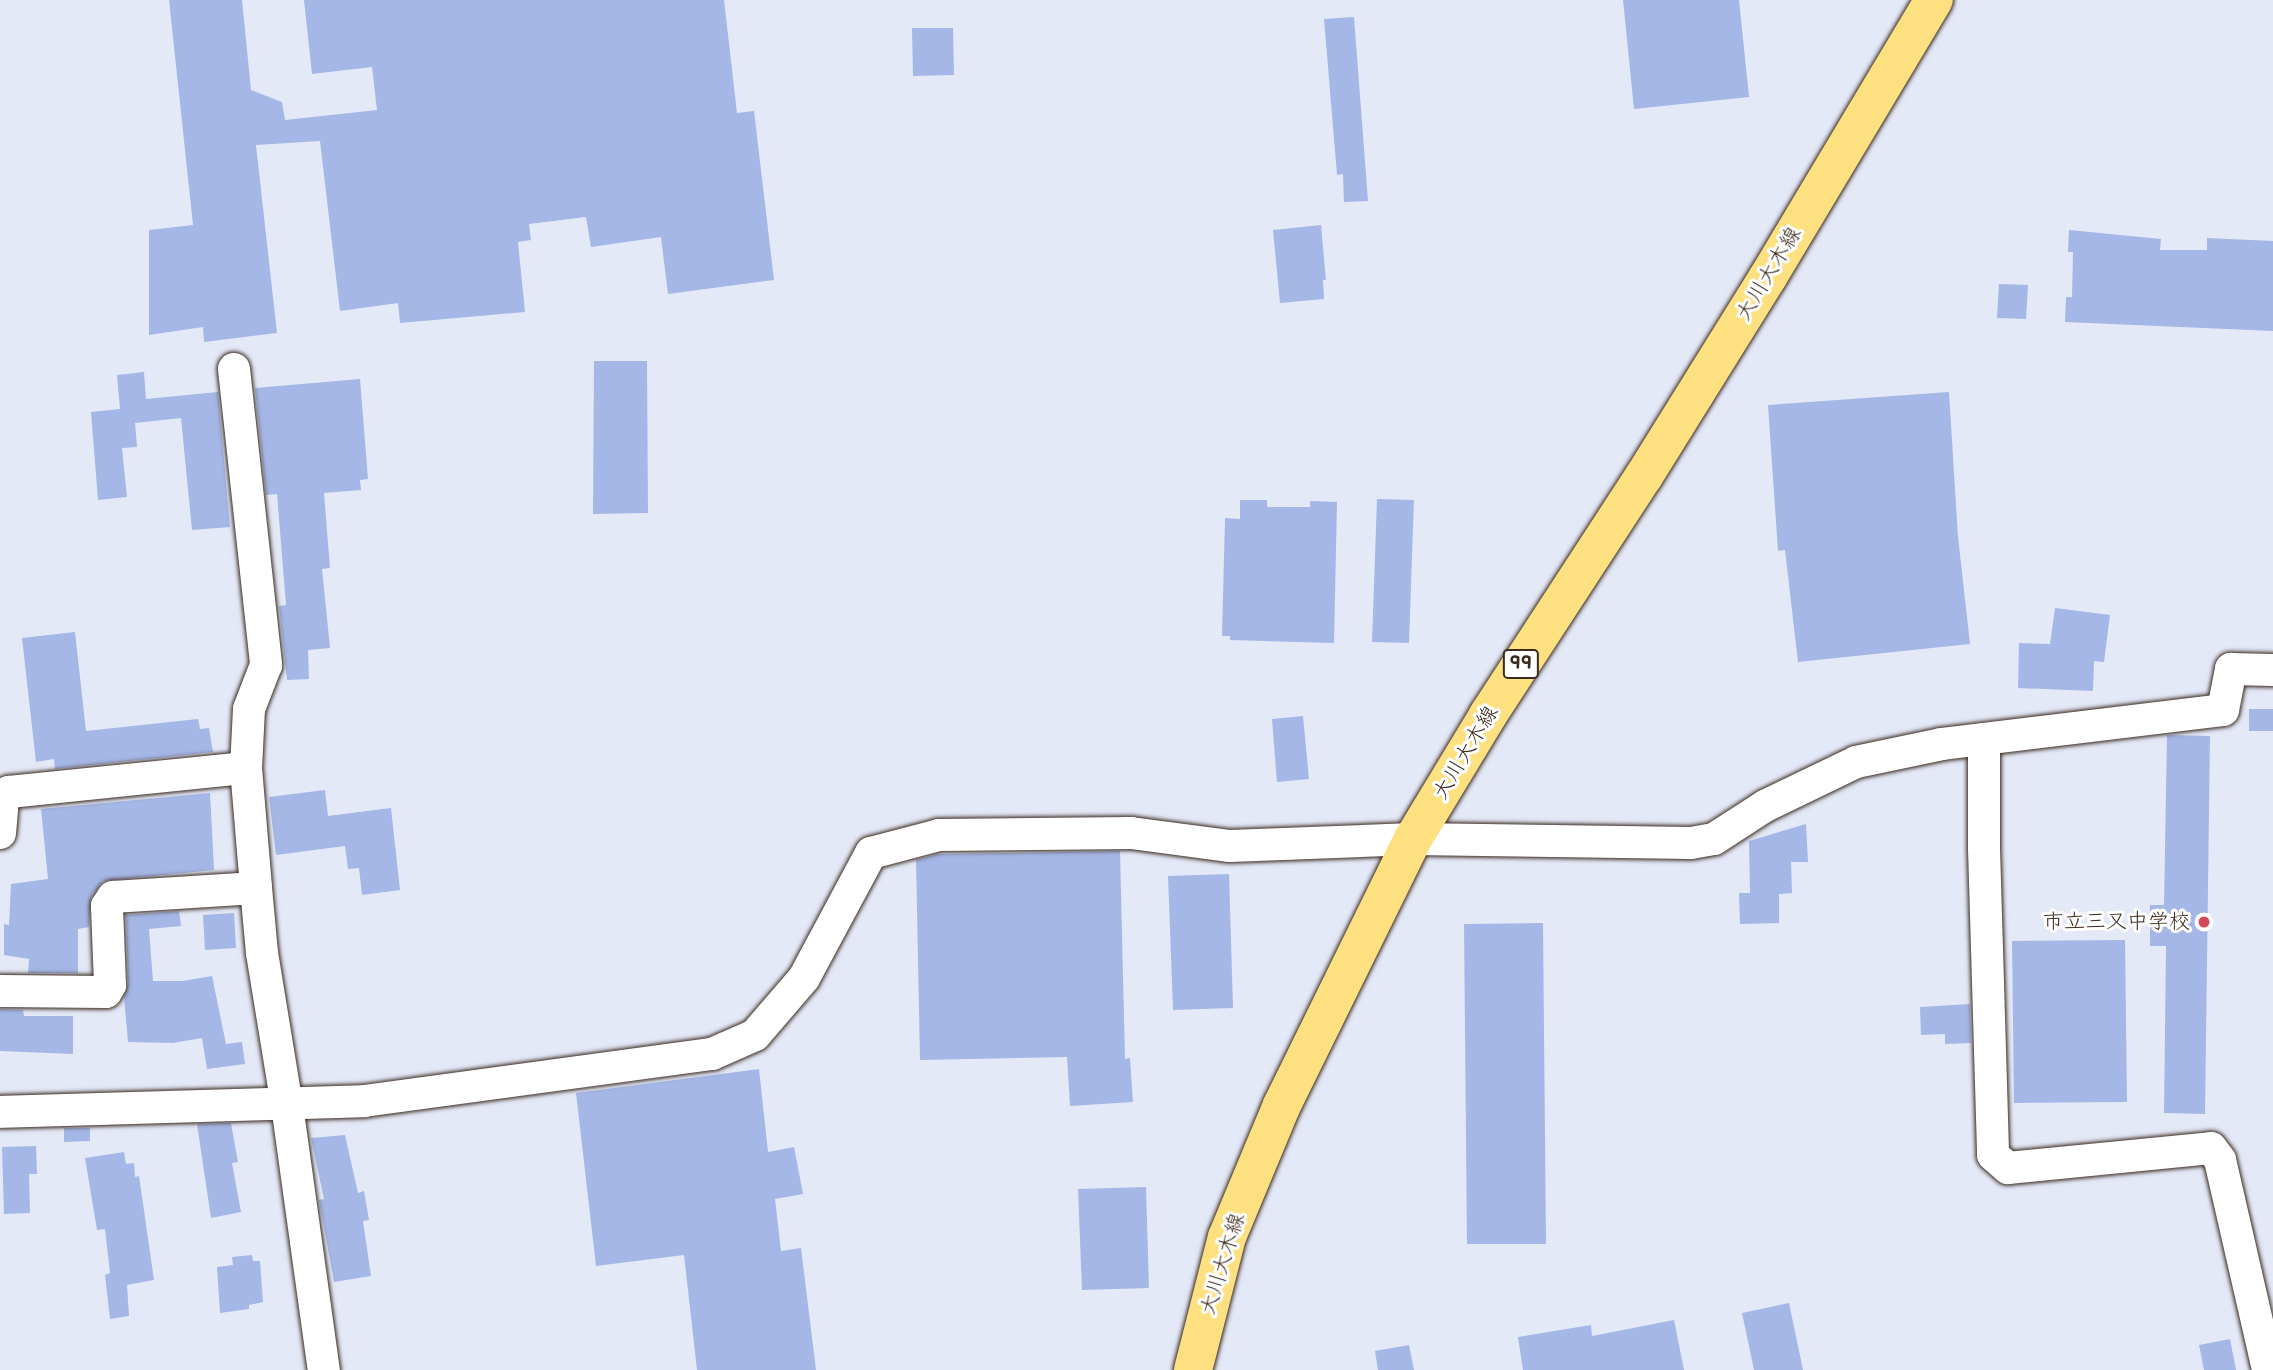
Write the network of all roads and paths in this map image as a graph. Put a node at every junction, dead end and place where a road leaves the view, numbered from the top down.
1 (1934, 0) edge
2 (234, 369) dead end
3 (2273, 670) edge
4 (1984, 739) junction
5 (246, 768) junction
6 (0, 833) edge
7 (1413, 839) junction
8 (256, 888) junction
9 (0, 991) edge
10 (287, 1105) junction
11 (0, 1112) edge
12 (324, 1370) edge
13 (1193, 1370) edge
14 (2269, 1370) edge

1 - 7 main road, 大川大木線 / 99
2 - 5 street
3 - 4 street
4 - 7 street
4 - 14 street
5 - 6 street
5 - 8 street
7 - 10 street
7 - 13 main road, 大川大木線 / 99
8 - 9 street
8 - 10 street
10 - 11 street
10 - 12 street

